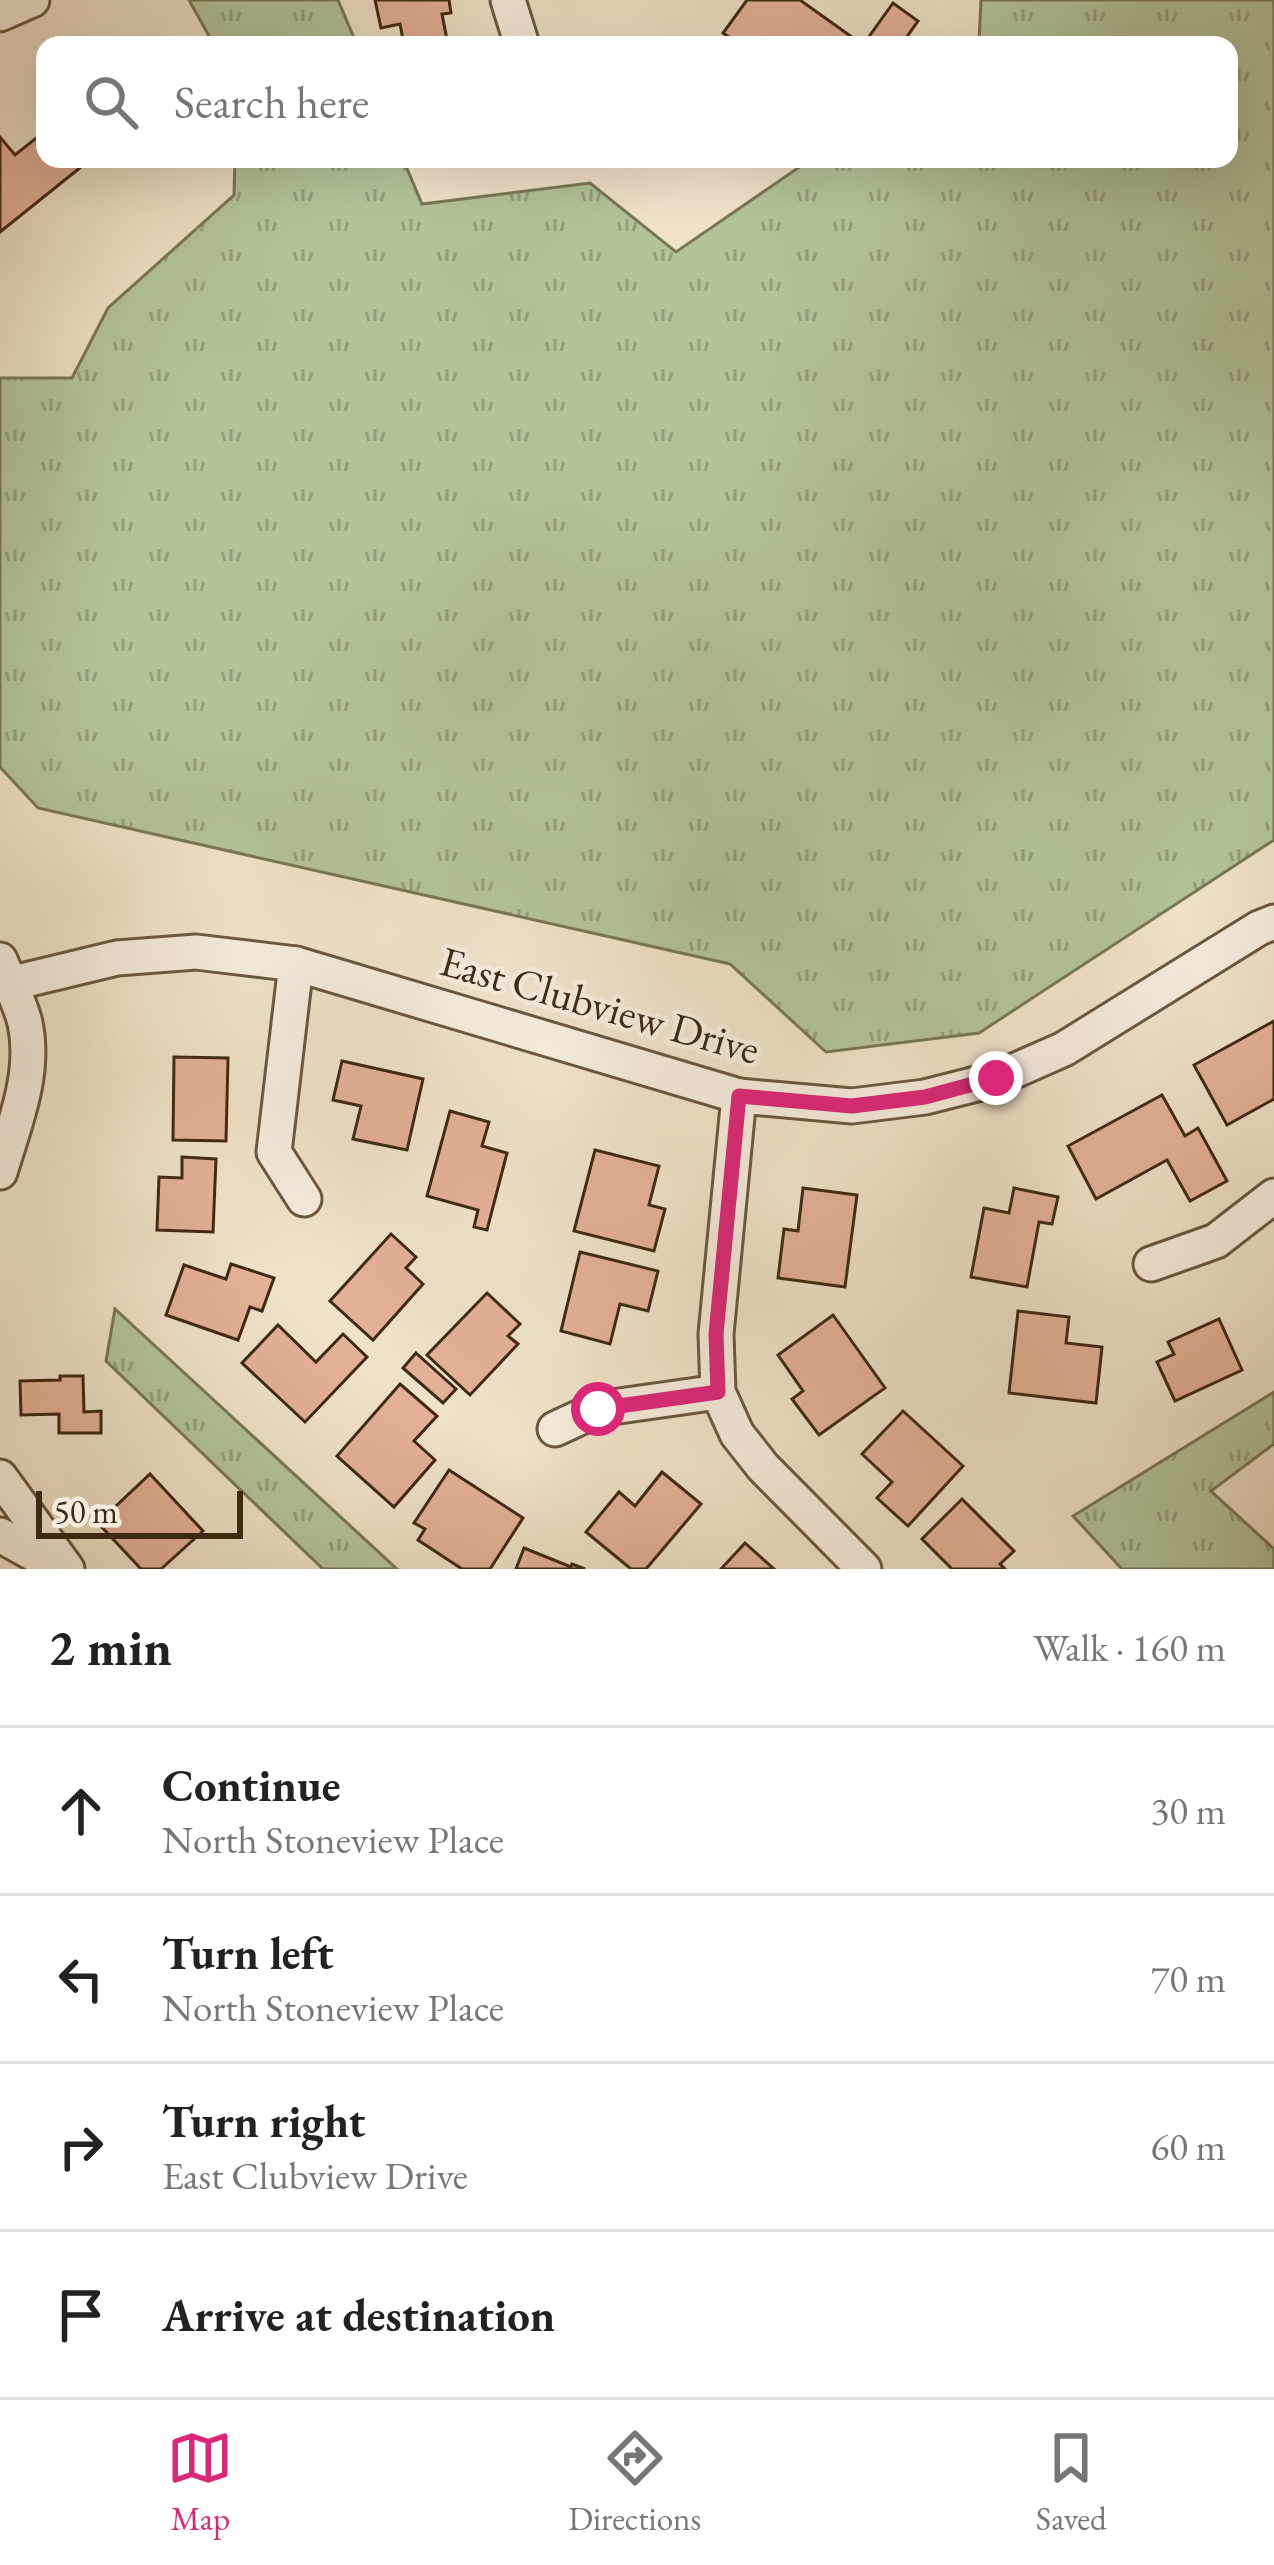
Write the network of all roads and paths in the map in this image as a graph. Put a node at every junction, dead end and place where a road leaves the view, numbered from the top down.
1 (32, 0) edge
2 (508, 0) edge
3 (0, 14) edge
4 (519, 36) edge
5 (1274, 922) edge
6 (296, 964) junction
7 (5, 972) edge
8 (739, 1096) junction
9 (0, 1172) edge
10 (1274, 1196) edge
11 (304, 1198) dead end
12 (1151, 1264) dead end
13 (718, 1392) junction
14 (555, 1429) dead end
15 (0, 1477) edge
16 (0, 1535) edge
17 (64, 1569) edge
18 (864, 1569) edge

1 - 3 street
2 - 4 street
5 - 8 street, East Clubview Drive
6 - 7 street, East Clubview Drive
6 - 8 street, East Clubview Drive
6 - 11 street
7 - 9 street
8 - 13 street
10 - 12 street
13 - 14 street
13 - 18 street
15 - 17 street
16 - 17 street

